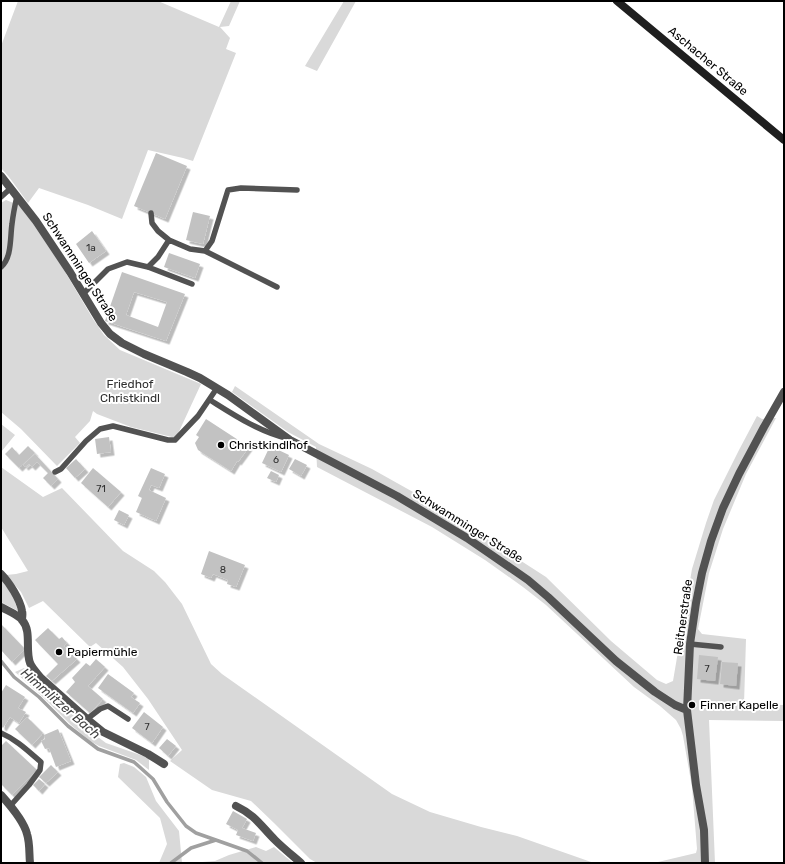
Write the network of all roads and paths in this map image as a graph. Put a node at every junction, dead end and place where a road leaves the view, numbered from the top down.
1 (617, 1) edge
2 (784, 140) edge
3 (1, 176) edge
4 (11, 188) junction
5 (297, 190) dead end
6 (17, 195) junction
7 (1, 198) edge
8 (150, 213) dead end
9 (169, 240) junction
10 (206, 251) junction
11 (1, 267) edge
12 (148, 268) junction
13 (192, 284) dead end
14 (277, 287) dead end
15 (84, 293) junction
16 (217, 388) junction
17 (784, 392) edge
18 (210, 400) junction
19 (290, 440) junction
20 (55, 472) dead end
21 (1, 574) edge
22 (1, 607) edge
23 (22, 620) junction
24 (690, 644) junction
25 (721, 647) dead end
26 (687, 710) junction
27 (87, 719) junction
28 (128, 719) dead end
29 (1, 734) edge
30 (164, 764) dead end
31 (1, 795) edge
32 (11, 805) junction
33 (236, 806) dead end
34 (30, 863) edge
35 (301, 863) edge
36 (705, 863) edge

1 - 2 street, Aschacher Straße
3 - 4 street, Schwamminger Straße
4 - 6 street, Schwamminger Straße
4 - 7 lane
5 - 10 lane
6 - 11 lane
6 - 15 street, Schwamminger Straße
8 - 9 lane
9 - 10 lane
9 - 12 lane
10 - 14 lane
12 - 13 lane
12 - 15 lane
15 - 16 street, Schwamminger Straße
16 - 18 lane
16 - 19 street, Schwamminger Straße
17 - 24 street, Reitnerstraße
18 - 19 lane
18 - 20 lane
19 - 26 street, Schwamminger Straße
21 - 23 street
22 - 23 street
23 - 27 street
24 - 25 lane
24 - 26 street, Reitnerstraße
26 - 36 street, Reitnerstraße
27 - 28 lane
27 - 30 street
29 - 32 lane
31 - 32 street
32 - 34 street
33 - 35 street

